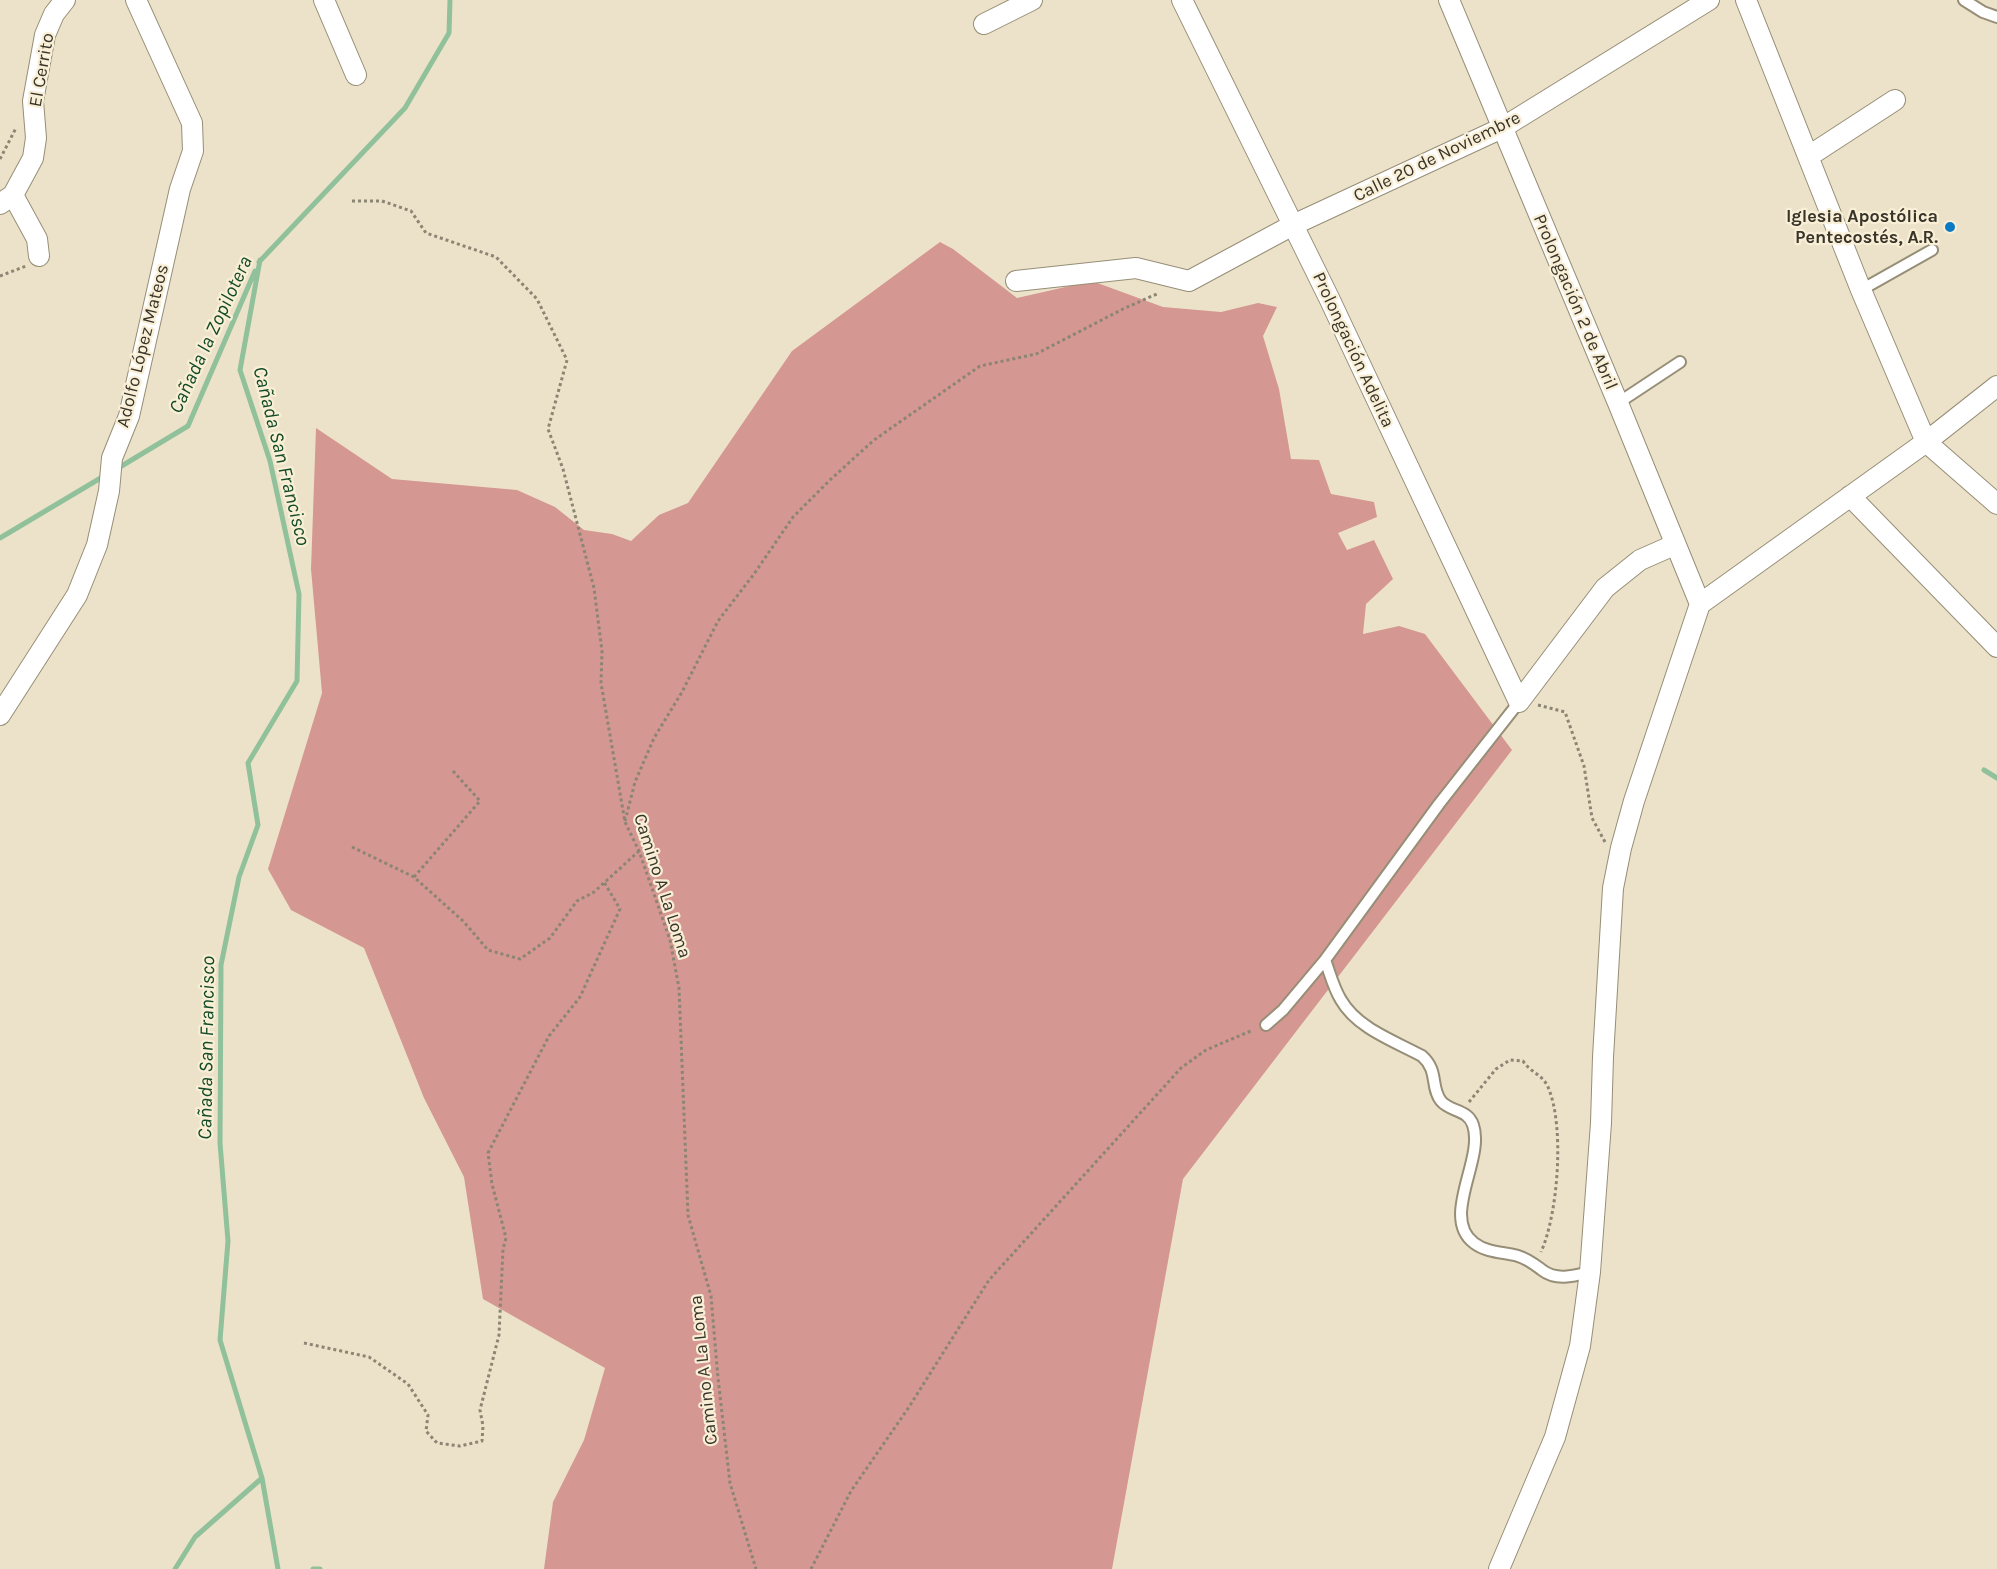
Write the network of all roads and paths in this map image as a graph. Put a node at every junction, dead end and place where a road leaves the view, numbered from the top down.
1 (65, 0) edge
2 (136, 0) edge
3 (324, 0) edge
4 (1032, 0) edge
5 (1182, 0) edge
6 (1449, 0) edge
7 (1709, 0) edge
8 (1746, 0) edge
9 (1964, 0) edge
10 (1997, 17) edge
11 (984, 24) dead end
12 (357, 75) dead end
13 (1895, 100) dead end
14 (1502, 128) junction
15 (1809, 156) junction
16 (7, 199) edge
17 (352, 201) dead end
18 (1293, 225) junction
19 (1932, 250) dead end
20 (39, 256) joint
21 (0, 276) edge
22 (1016, 281) dead end
23 (1189, 281) junction
24 (1861, 290) junction
25 (1680, 362) dead end
26 (1997, 386) edge
27 (1618, 403) junction
28 (1926, 442) junction
29 (1851, 496) junction
30 (1997, 504) edge
31 (1674, 545) junction
32 (1700, 604) junction
33 (1997, 647) edge
34 (1519, 702) junction
35 (0, 715) edge
36 (453, 771) dead end
37 (625, 822) junction
38 (352, 847) dead end
39 (1621, 848) junction
40 (639, 851) junction
41 (414, 877) junction
42 (604, 882) junction
43 (1325, 960) junction
44 (1266, 1025) joint
45 (1461, 1111) junction
46 (1536, 1264) junction
47 (1590, 1272) junction
48 (304, 1343) dead end
49 (756, 1569) edge
50 (811, 1569) edge
51 (1499, 1569) edge

1 - 16 street, El Cerrito
2 - 35 street, Adolfo López Mateos
3 - 12 street
4 - 11 street
5 - 18 street, Prolongación Adelita
6 - 14 street, Prolongación 2 de Abril
7 - 14 street, Calle 20 de Noviembre
8 - 15 street
9 - 10 lane
13 - 15 street
14 - 18 street, Calle 20 de Noviembre
14 - 27 street, Prolongación 2 de Abril
15 - 24 street
16 - 20 street
17 - 37 path, Camino A La Loma
18 - 23 street, Calle 20 de Noviembre
18 - 34 street, Prolongación Adelita
19 - 24 lane
20 - 21 path
22 - 23 street
23 - 37 path
24 - 28 street
25 - 27 lane
26 - 28 street
27 - 31 street, Prolongación 2 de Abril
28 - 29 street
28 - 30 street
29 - 32 street
29 - 33 street
31 - 32 street, Prolongación 2 de Abril
31 - 34 street
32 - 39 street
34 - 39 path
34 - 43 lane
36 - 41 path
37 - 40 path, Camino A La Loma
38 - 41 path
39 - 47 street
40 - 42 path
40 - 49 path, Camino A La Loma
41 - 42 path
42 - 48 path
43 - 44 lane
43 - 45 lane
44 - 50 path
45 - 46 lane
45 - 46 path
46 - 47 lane
47 - 51 street

